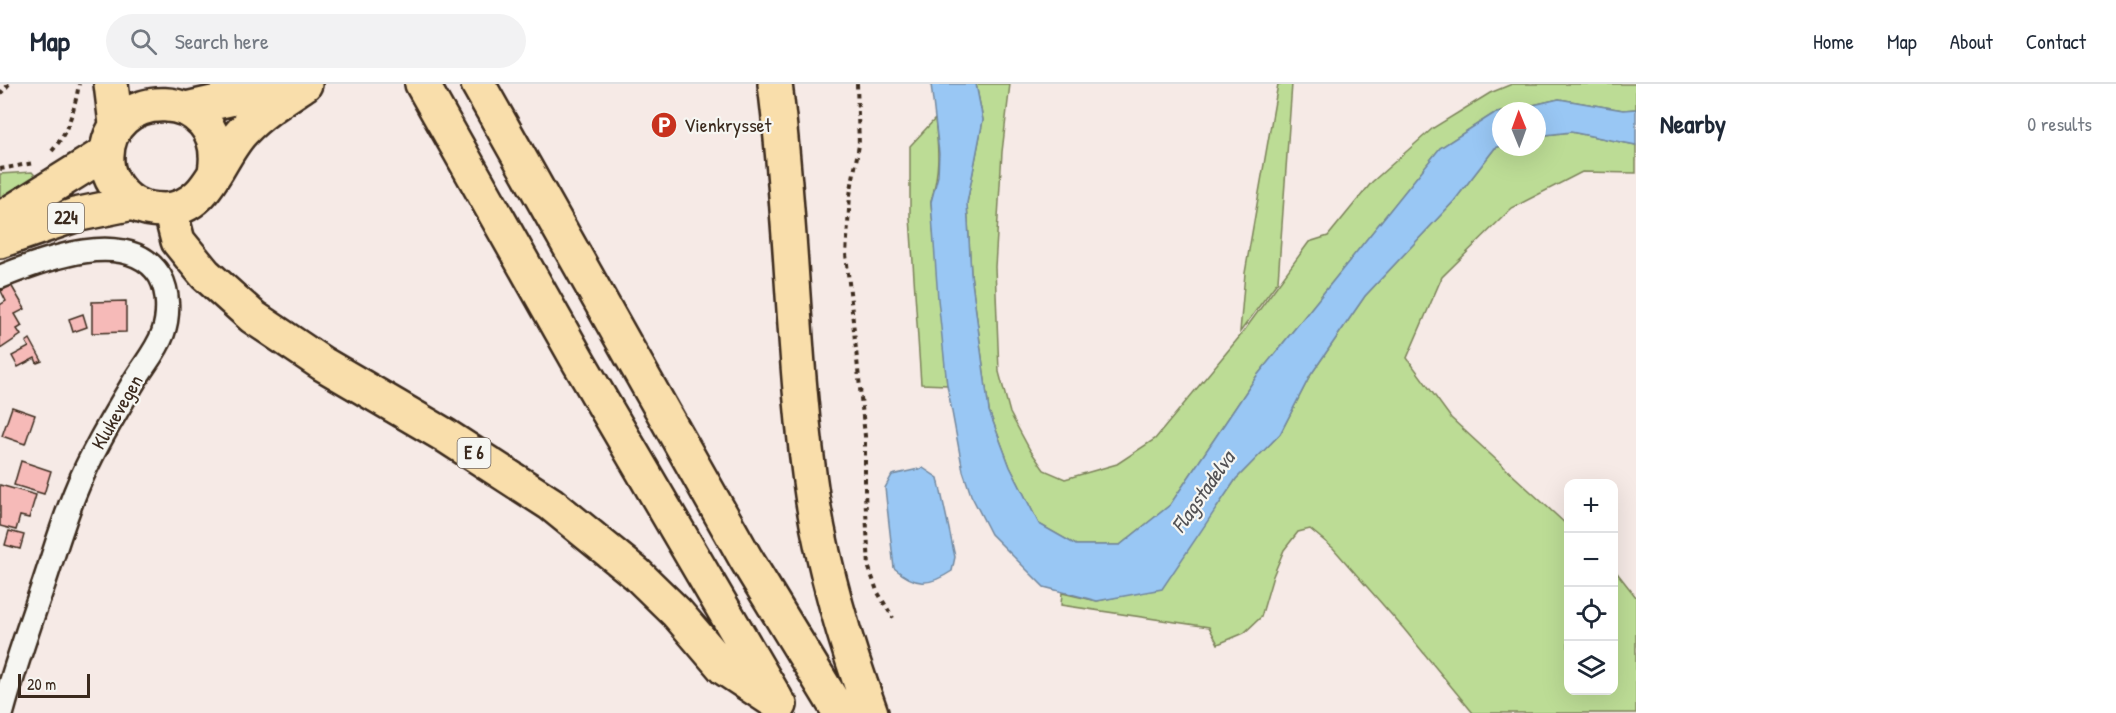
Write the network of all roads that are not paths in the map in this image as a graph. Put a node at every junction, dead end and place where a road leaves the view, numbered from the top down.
1 (111, 84) edge
2 (269, 84) edge
3 (305, 84) edge
4 (422, 84) edge
5 (478, 84) edge
6 (775, 84) edge
7 (172, 98) edge
8 (111, 138) junction
9 (215, 172) junction
10 (134, 203) junction
11 (170, 210) junction
12 (0, 219) edge
13 (0, 241) edge
14 (0, 277) edge
15 (782, 709) edge
16 (2, 713) edge
17 (840, 713) edge
18 (871, 713) edge

1 - 8 main road
2 - 7 main road, 224
3 - 9 main road
4 - 15 main road, E 6
5 - 17 main road
6 - 18 main road
7 - 8 main road, 224
7 - 9 main road
8 - 10 main road
8 - 12 main road, 224
9 - 11 main road
10 - 11 main road, 224
10 - 13 main road, 224
11 - 15 main road, E 6
14 - 16 street, Klukevegen

